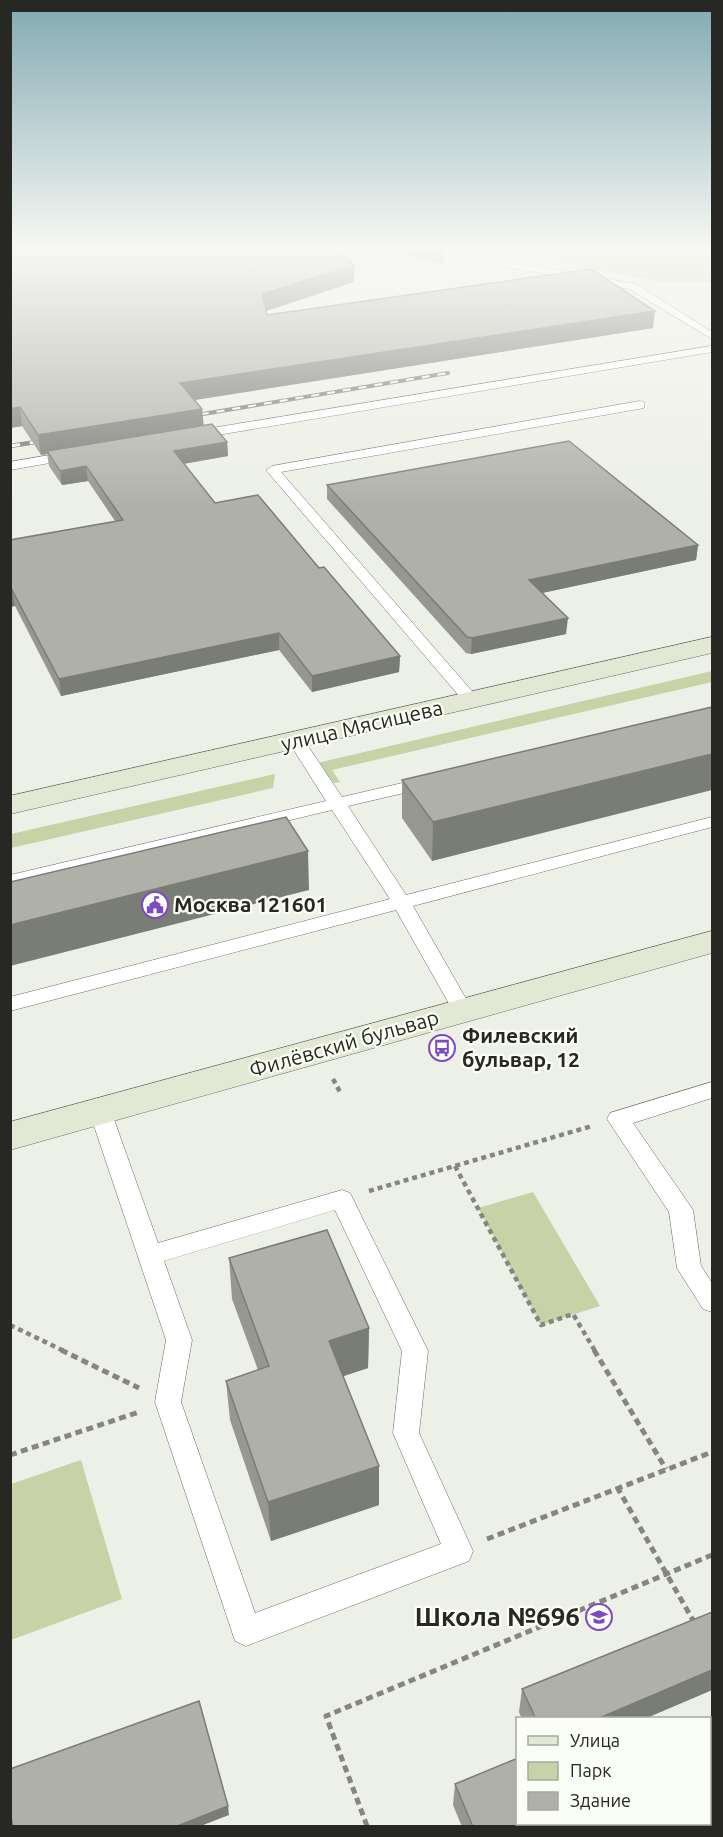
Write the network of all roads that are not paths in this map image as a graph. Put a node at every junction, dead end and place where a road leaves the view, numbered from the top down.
1 (712, 349) edge
2 (640, 405) dead end
3 (186, 437) edge
4 (81, 454) edge
5 (10, 466) edge
6 (712, 645) edge
7 (472, 701) junction
8 (296, 741) junction
9 (440, 779) edge
10 (10, 805) edge
11 (338, 805) junction
12 (712, 822) edge
13 (10, 881) edge
14 (402, 903) junction
15 (712, 942) edge
16 (10, 1004) edge
17 (463, 1011) junction
18 (712, 1090) edge
19 (100, 1112) junction
20 (10, 1136) edge
21 (148, 1256) junction
22 (712, 1302) edge

1 - 3 lane
2 - 7 lane
4 - 5 lane
6 - 7 street, улица Мясищева
7 - 8 street, улица Мясищева
8 - 10 street, улица Мясищева
8 - 11 lane
9 - 11 lane
11 - 13 lane
11 - 14 lane
12 - 14 lane
14 - 16 lane
14 - 17 lane
15 - 17 street, Филёвский бульвар
17 - 19 street, Филёвский бульвар
18 - 22 lane
19 - 20 street, Филёвский бульвар
19 - 21 lane
21 - 21 lane

